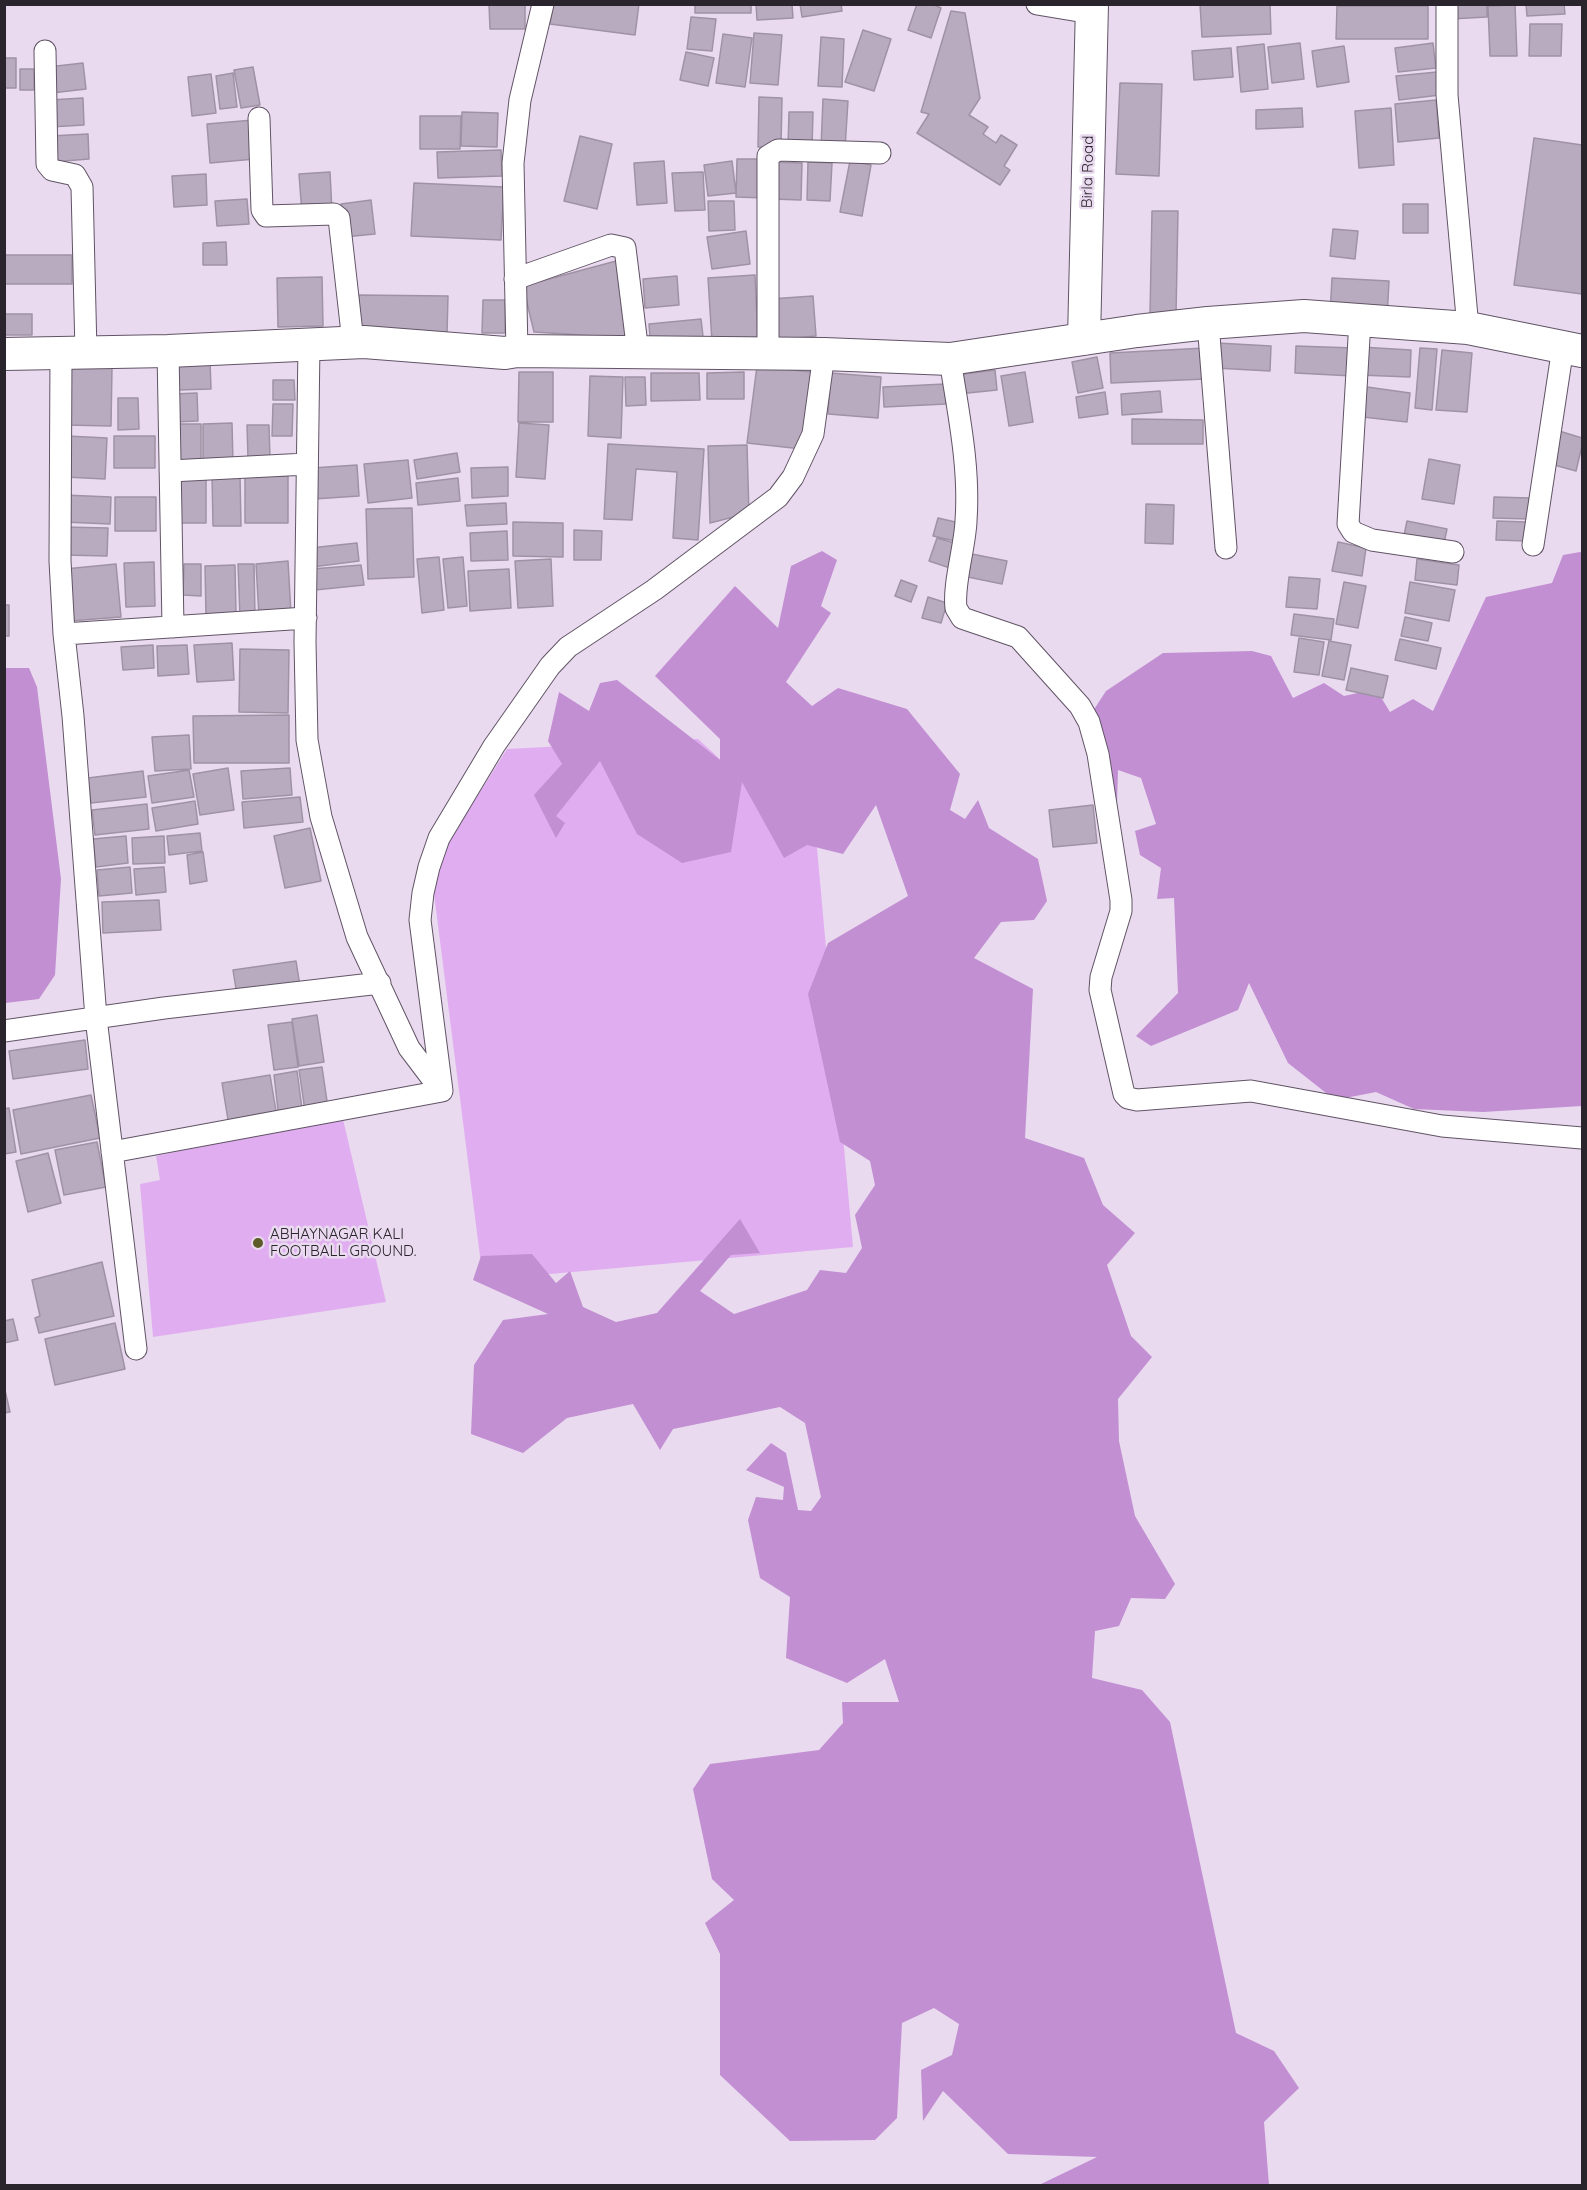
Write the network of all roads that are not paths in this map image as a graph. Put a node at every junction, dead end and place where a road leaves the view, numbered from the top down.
1 (543, 4) edge
2 (1037, 4) edge
3 (1447, 4) edge
4 (1091, 9) edge
5 (45, 51) dead end
6 (260, 118) dead end
7 (880, 153) dead end
8 (515, 279) junction
9 (1360, 321) junction
10 (1208, 323) junction
11 (1468, 328) junction
12 (1084, 339) junction
13 (353, 342) junction
14 (309, 344) junction
15 (1573, 349) edge
16 (168, 351) junction
17 (516, 351) junction
18 (73, 353) junction
19 (4, 354) edge
20 (638, 354) junction
21 (768, 354) junction
22 (824, 354) junction
23 (950, 359) junction
24 (307, 464) junction
25 (170, 471) junction
26 (1533, 545) dead end
27 (1226, 548) dead end
28 (1453, 552) dead end
29 (306, 618) junction
30 (173, 627) junction
31 (64, 634) junction
32 (380, 983) junction
33 (96, 1018) junction
34 (4, 1031) edge
35 (445, 1094) junction
36 (1582, 1137) edge
37 (112, 1152) junction
38 (136, 1349) dead end

1 - 8 street
2 - 4 street
3 - 11 street
4 - 12 main road, Birla Road
5 - 18 street
6 - 13 street
7 - 21 street
8 - 17 street
8 - 20 street
9 - 10 main road
9 - 11 main road
9 - 28 street
10 - 12 main road
10 - 27 street
11 - 15 main road
12 - 23 main road
13 - 14 main road
13 - 17 main road
14 - 16 main road
14 - 24 street
15 - 26 street
16 - 18 main road
16 - 25 street
17 - 20 main road
18 - 19 main road
18 - 31 street
20 - 21 main road
21 - 22 main road
22 - 23 main road
22 - 35 street
23 - 36 street
24 - 25 street
24 - 29 street
25 - 30 street
29 - 30 street
29 - 32 street
30 - 31 street
31 - 33 street
32 - 33 street
32 - 35 street
33 - 34 street
33 - 37 street
35 - 37 street
37 - 38 street

